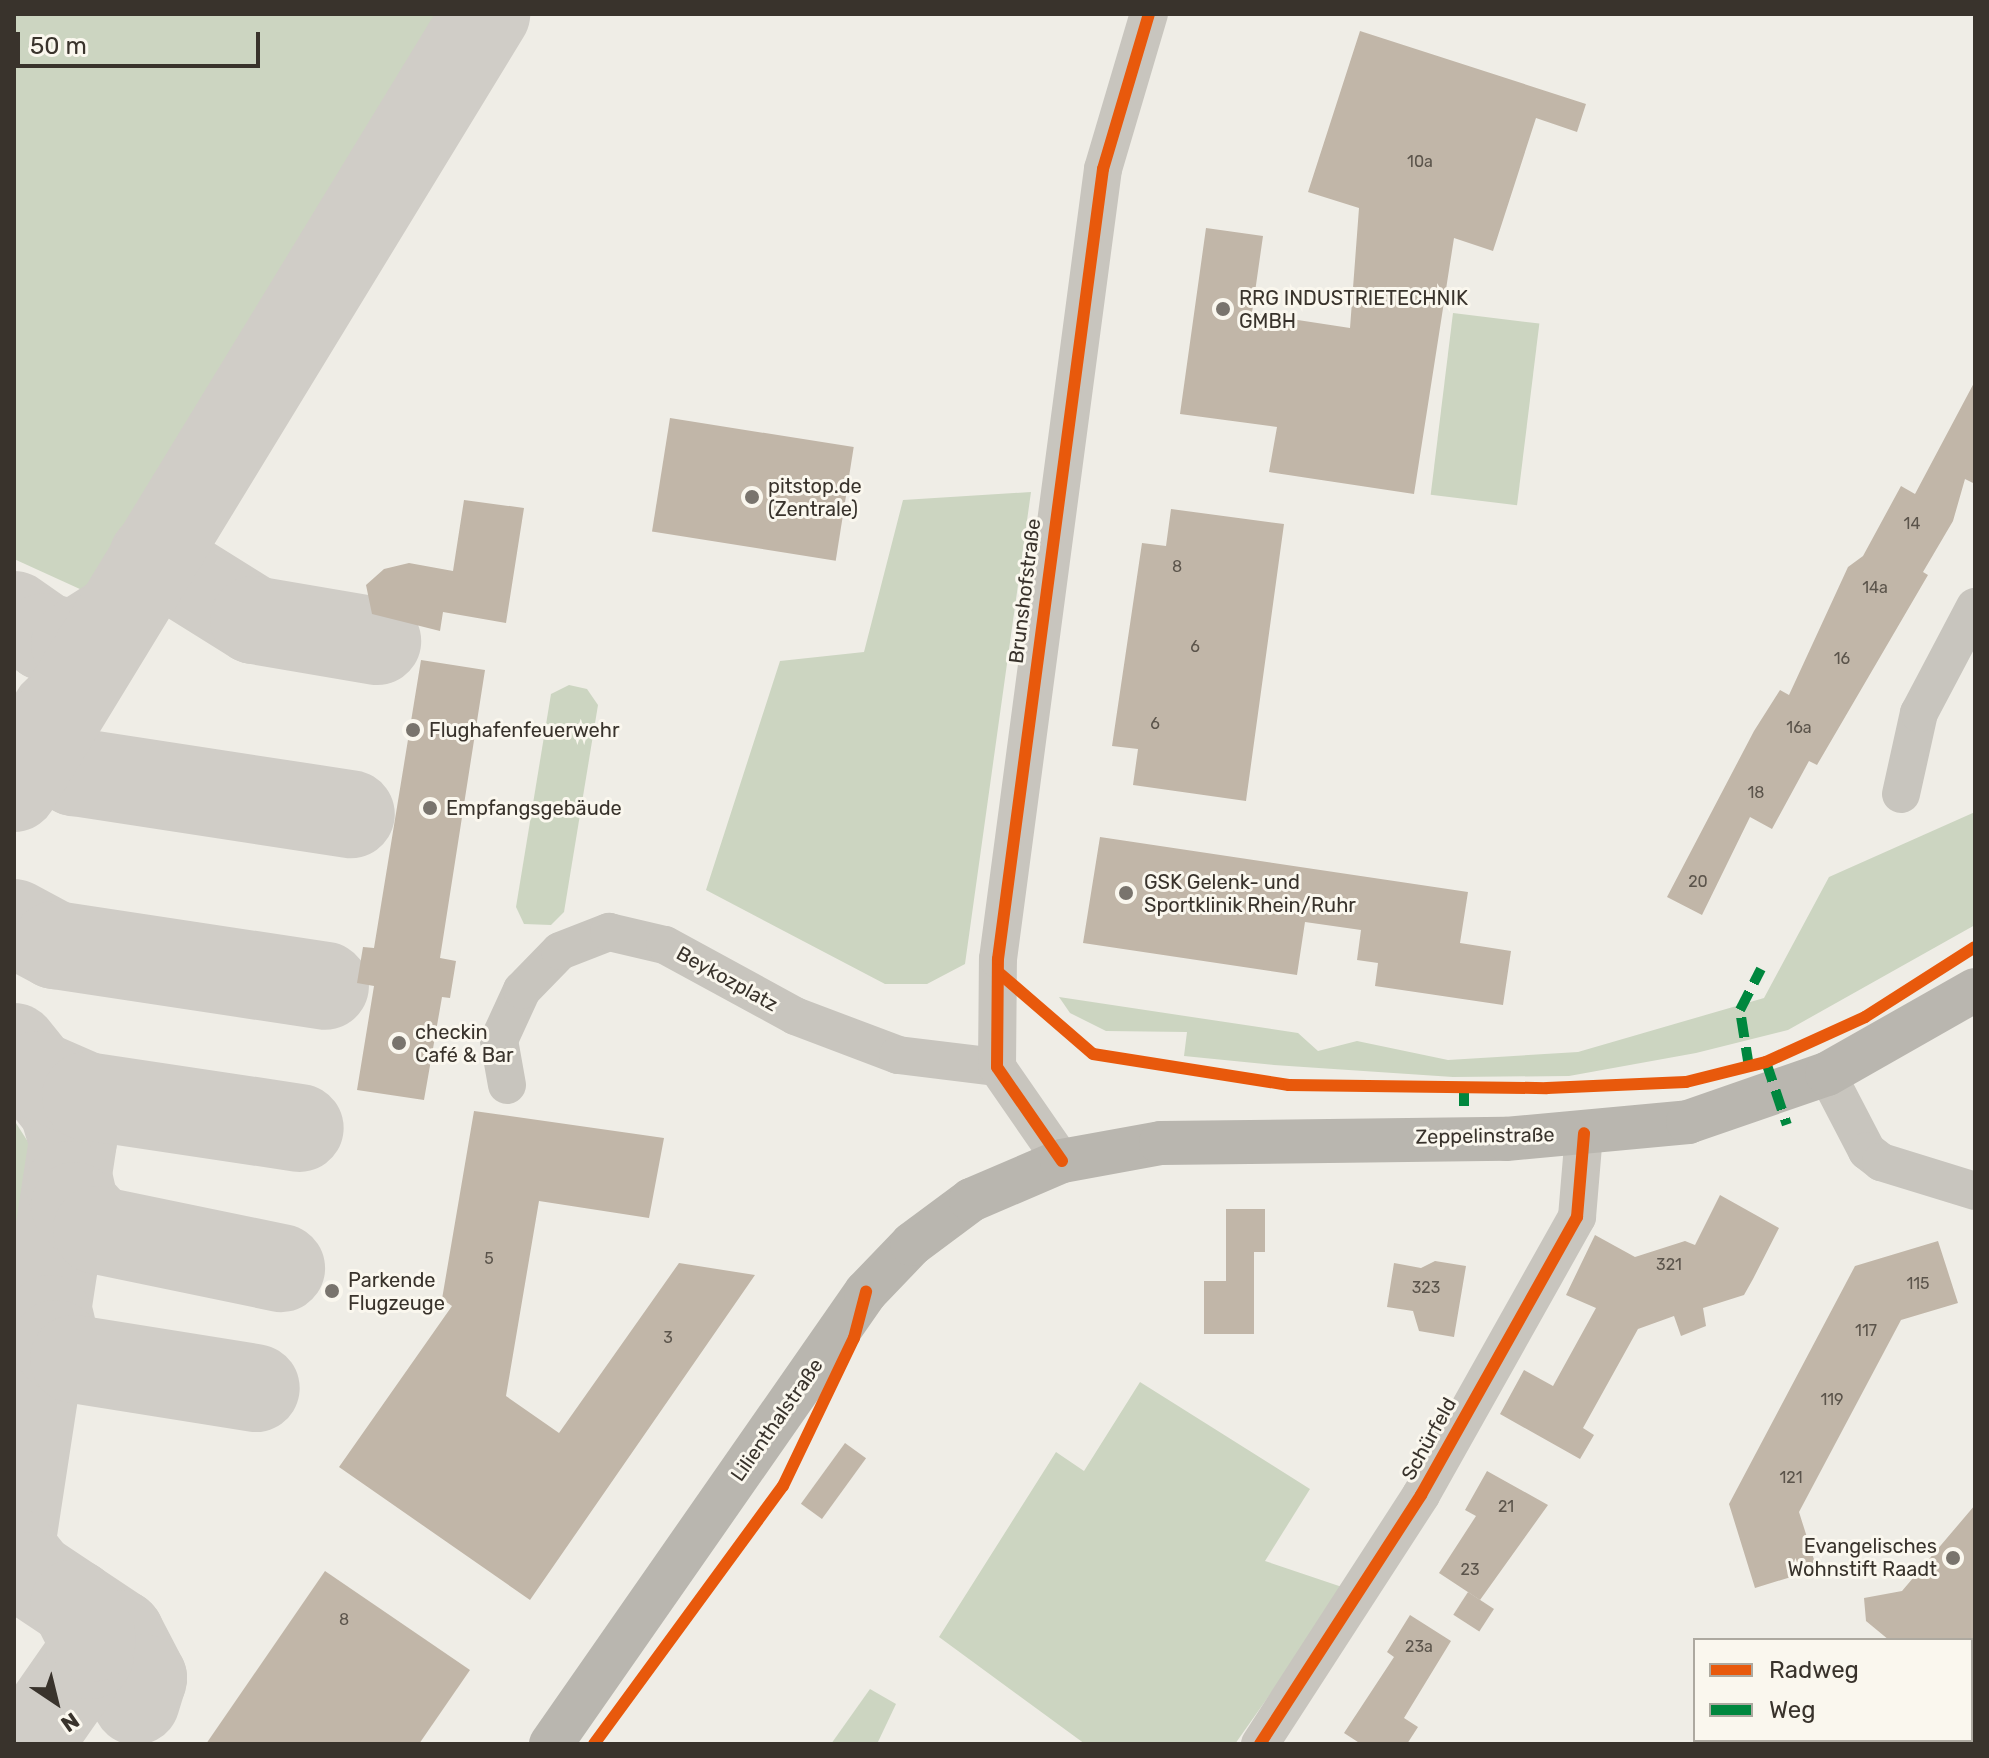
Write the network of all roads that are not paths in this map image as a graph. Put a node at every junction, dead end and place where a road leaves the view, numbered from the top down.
1 (1149, 14) edge
2 (1975, 607) edge
3 (1901, 794) dead end
4 (1975, 990) edge
5 (997, 1067) junction
6 (1827, 1074) junction
7 (507, 1085) dead end
8 (1584, 1133) junction
9 (1062, 1161) junction
10 (1975, 1191) edge
11 (551, 1744) edge
12 (1260, 1744) edge

1 - 5 street, Brunshofstraße
2 - 3 street
4 - 6 main road, Zeppelinstraße
5 - 7 street, Beykozplatz
5 - 9 street
6 - 8 main road, Zeppelinstraße
6 - 10 street
8 - 9 main road, Zeppelinstraße
8 - 12 street, Schürfeld
9 - 11 main road, Lilienthalstraße

